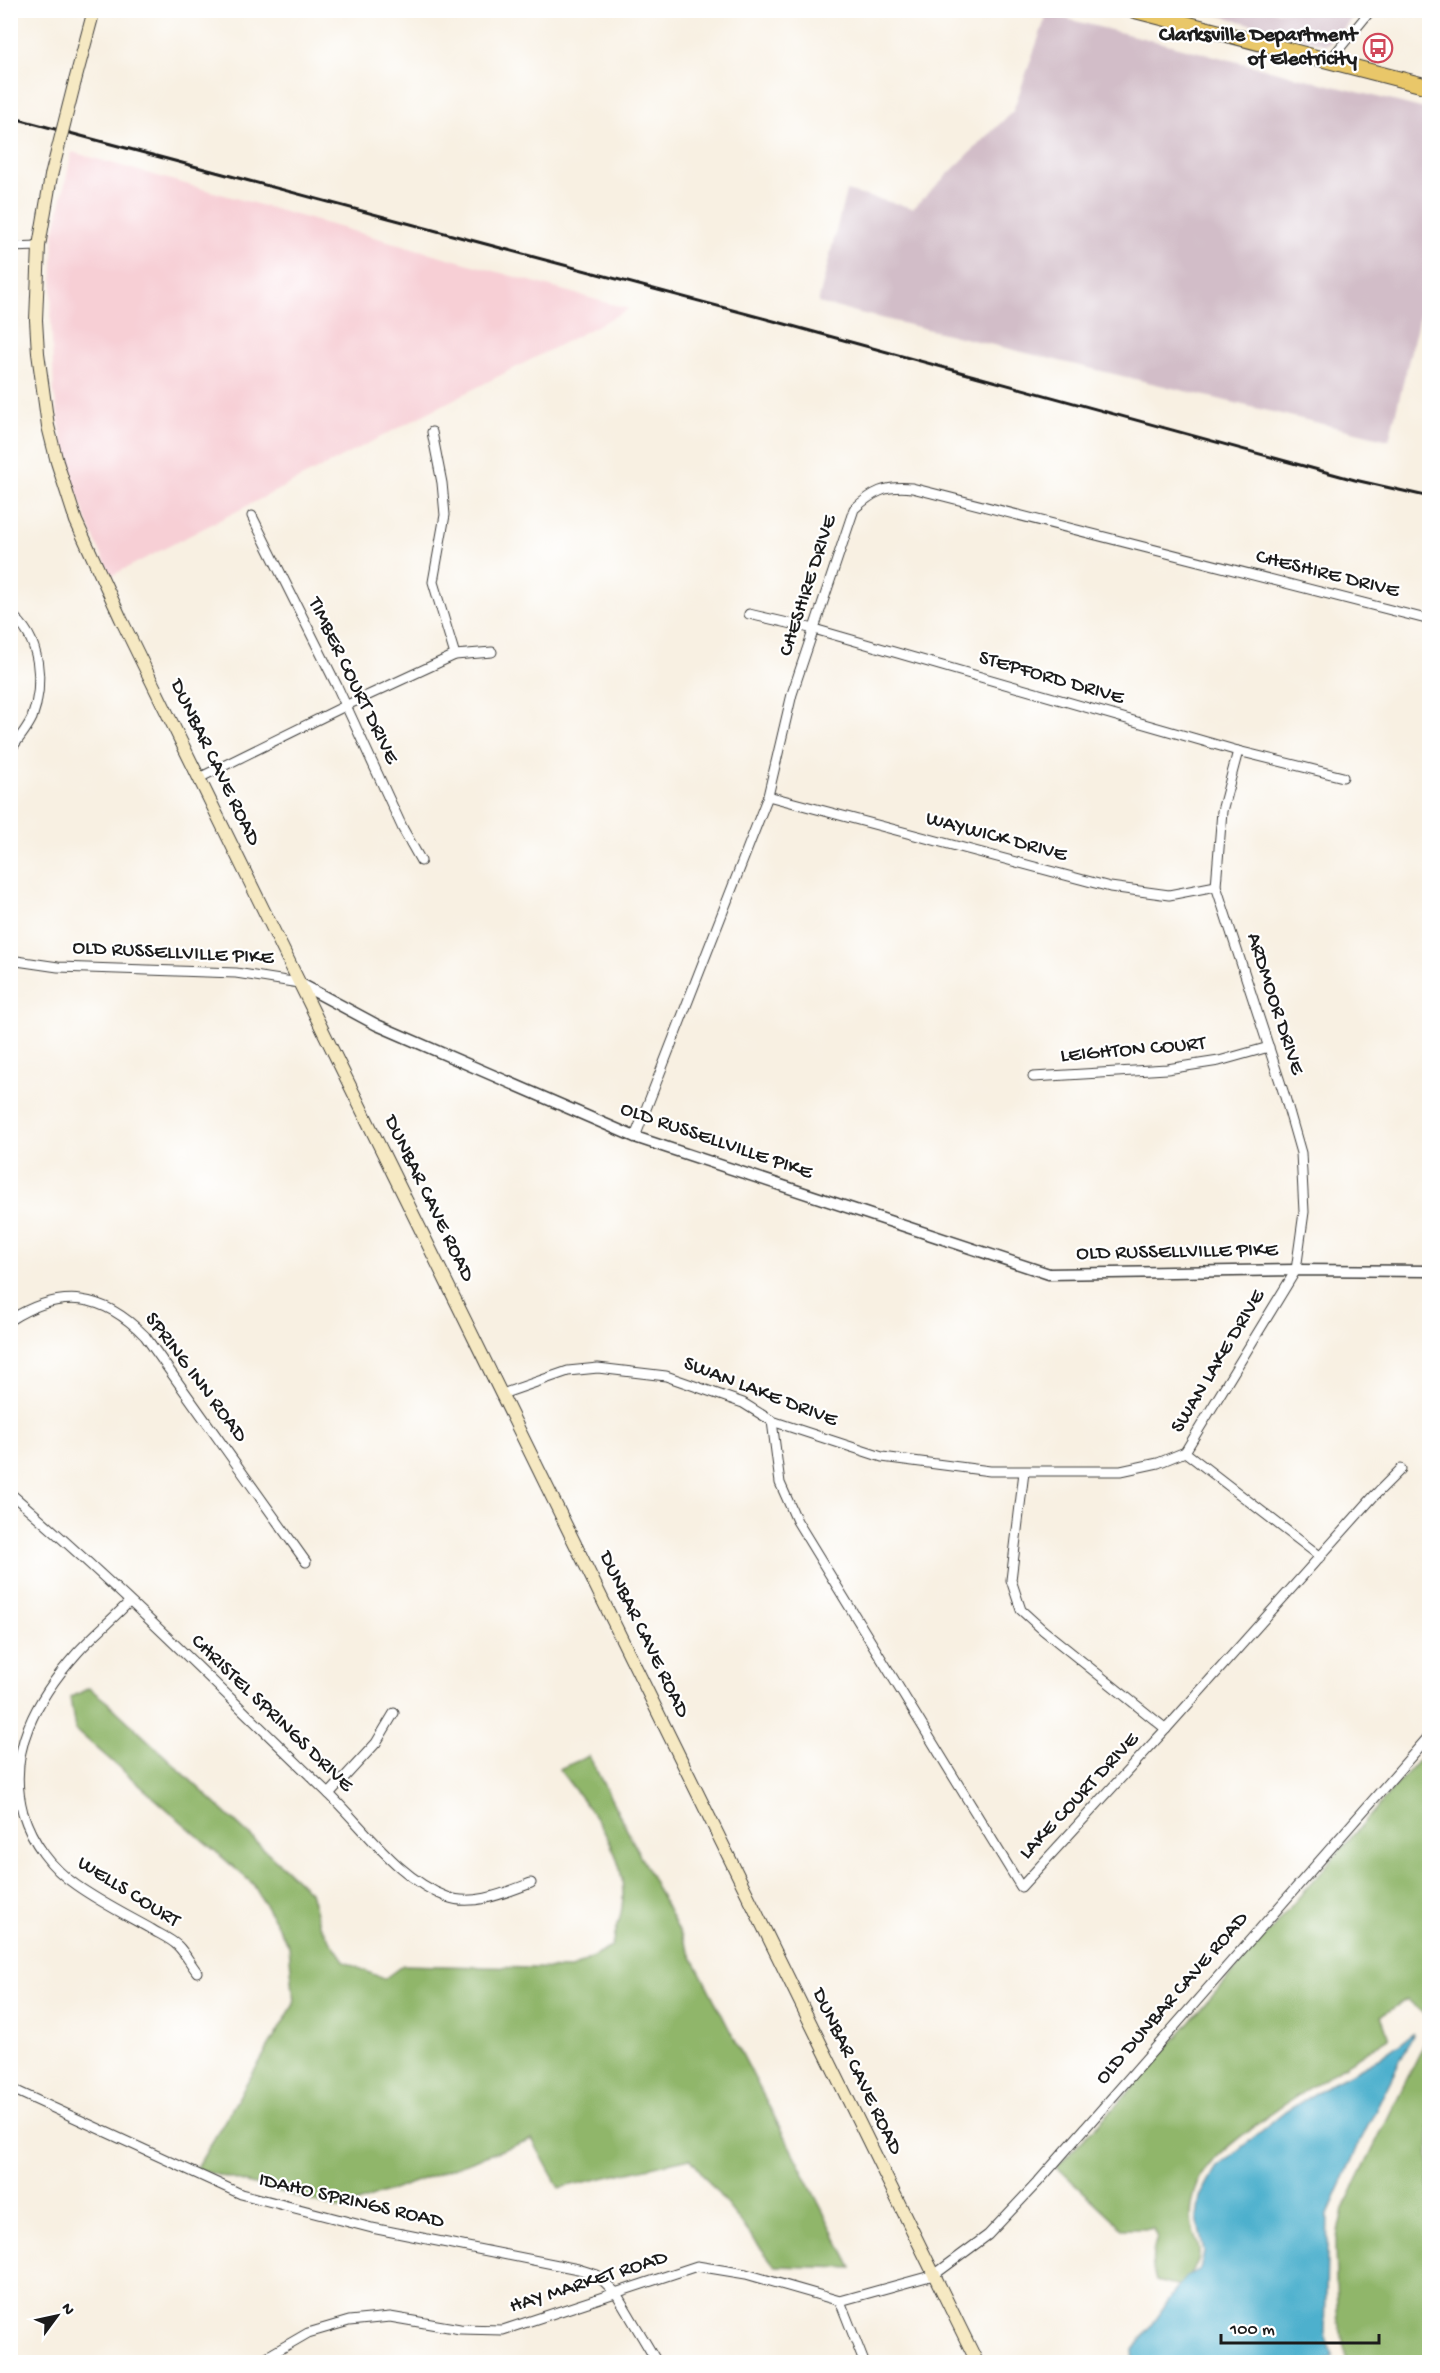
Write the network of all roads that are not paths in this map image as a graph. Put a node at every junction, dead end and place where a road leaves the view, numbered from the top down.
1 (94, 10) edge
2 (1133, 10) edge
3 (1371, 10) edge
4 (1330, 60) junction
5 (1430, 87) edge
6 (39, 246) junction
7 (10, 247) edge
8 (432, 432) dead end
9 (252, 516) dead end
10 (10, 614) edge
11 (749, 614) dead end
12 (1430, 620) edge
13 (814, 629) junction
14 (492, 652) dead end
15 (455, 655) junction
16 (345, 706) junction
17 (10, 750) edge
18 (1238, 751) junction
19 (1343, 777) dead end
20 (199, 778) junction
21 (768, 796) junction
22 (421, 861) dead end
23 (1216, 886) junction
24 (10, 960) edge
25 (299, 983) junction
26 (1269, 1047) junction
27 (1033, 1077) dead end
28 (636, 1137) junction
29 (1296, 1270) junction
30 (1430, 1271) edge
31 (10, 1320) edge
32 (502, 1394) junction
33 (772, 1421) junction
34 (1185, 1452) junction
35 (1401, 1469) dead end
36 (1024, 1472) junction
37 (10, 1493) edge
38 (1321, 1557) junction
39 (306, 1562) dead end
40 (129, 1602) junction
41 (394, 1713) dead end
42 (1166, 1729) junction
43 (1430, 1735) edge
44 (329, 1794) junction
45 (531, 1883) dead end
46 (196, 1972) dead end
47 (10, 2088) edge
48 (934, 2275) junction
49 (616, 2293) junction
50 (840, 2301) junction
51 (258, 2362) edge
52 (657, 2362) edge
53 (864, 2362) edge
54 (976, 2362) edge

1 - 6 main road, DUNBAR CAVE ROAD, bridge
2 - 4 highway
3 - 4 street
4 - 5 highway
6 - 7 street
6 - 20 main road, DUNBAR CAVE ROAD
8 - 15 street
9 - 16 street, TIMBER COURT DRIVE
10 - 17 street
11 - 13 street, STEPFORD DRIVE
12 - 13 street, CHESHIRE DRIVE
13 - 18 street, STEPFORD DRIVE
13 - 21 street, CHESHIRE DRIVE
14 - 15 street
15 - 16 street
16 - 20 street
16 - 22 street, TIMBER COURT DRIVE
18 - 19 street, STEPFORD DRIVE
18 - 23 street, ARDMOOR DRIVE
20 - 25 main road, DUNBAR CAVE ROAD
21 - 23 street, WAYWICK DRIVE
21 - 28 street, CHESHIRE DRIVE
23 - 26 street, ARDMOOR DRIVE
24 - 25 street, OLD RUSSELLVILLE PIKE
25 - 28 street, OLD RUSSELLVILLE PIKE
25 - 32 main road, DUNBAR CAVE ROAD
26 - 27 street, LEIGHTON COURT
26 - 29 street, ARDMOOR DRIVE
28 - 29 street, OLD RUSSELLVILLE PIKE
29 - 30 street, OLD RUSSELLVILLE PIKE
29 - 34 street, SWAN LAKE DRIVE
31 - 39 street, SPRING INN ROAD
32 - 33 street, SWAN LAKE DRIVE
32 - 48 main road, DUNBAR CAVE ROAD
33 - 36 street, SWAN LAKE DRIVE
33 - 42 street, LAKE COURT DRIVE
34 - 36 street, SWAN LAKE DRIVE
34 - 38 street
35 - 38 street, LAKE COURT DRIVE
36 - 42 street
37 - 40 street, CHRISTEL SPRINGS DRIVE
38 - 42 street, LAKE COURT DRIVE
40 - 44 street, CHRISTEL SPRINGS DRIVE
40 - 46 street, WELLS COURT
41 - 44 street
43 - 48 street, OLD DUNBAR CAVE ROAD
44 - 45 street, CHRISTEL SPRINGS DRIVE
47 - 49 street, IDAHO SPRINGS ROAD
48 - 50 street
48 - 54 main road, DUNBAR CAVE ROAD
49 - 50 street, HAY MARKET ROAD
49 - 51 street, HAY MARKET ROAD
49 - 52 street, IDAHO SPRINGS ROAD
50 - 53 street

